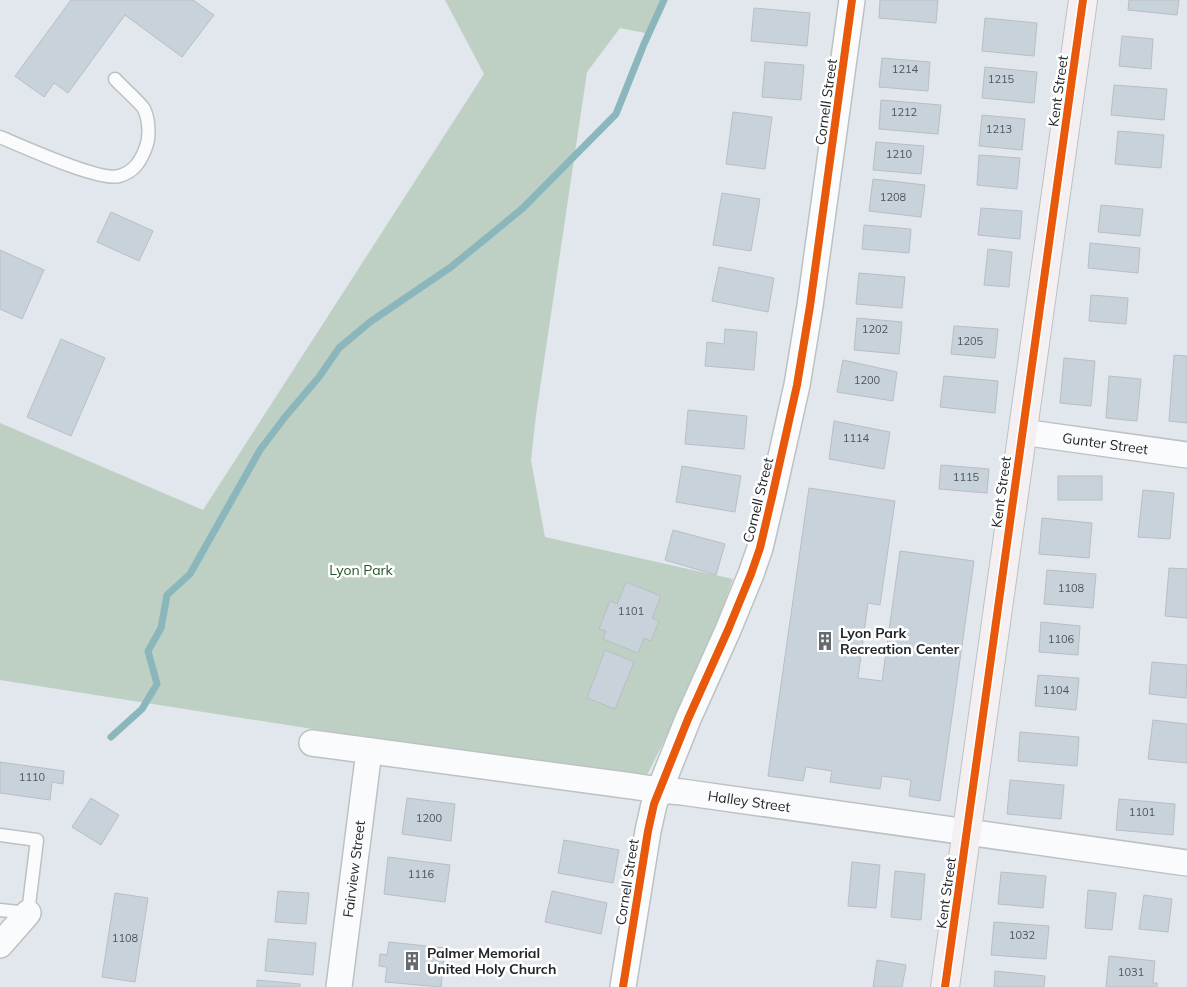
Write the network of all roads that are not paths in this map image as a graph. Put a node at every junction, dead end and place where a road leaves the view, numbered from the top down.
1 (852, 0) edge
2 (1084, 0) edge
3 (115, 79) dead end
4 (0, 137) edge
5 (1022, 432) junction
6 (1187, 455) edge
7 (312, 743) dead end
8 (369, 751) junction
9 (659, 790) junction
10 (967, 832) junction
11 (0, 835) edge
12 (1187, 863) edge
13 (0, 910) edge
14 (28, 913) junction
15 (0, 945) edge
16 (339, 987) edge
17 (624, 987) edge
18 (945, 987) edge

1 - 9 street, Cornell Street
2 - 5 street, Kent Street
3 - 4 lane
5 - 6 street, Gunter Street
5 - 10 street, Kent Street
7 - 8 street, Halley Street
8 - 9 street, Halley Street
8 - 16 street, Fairview Street
9 - 10 street, Halley Street
9 - 17 street, Cornell Street
10 - 12 street, Halley Street
10 - 18 street, Kent Street
11 - 14 lane
13 - 14 lane
14 - 15 street

